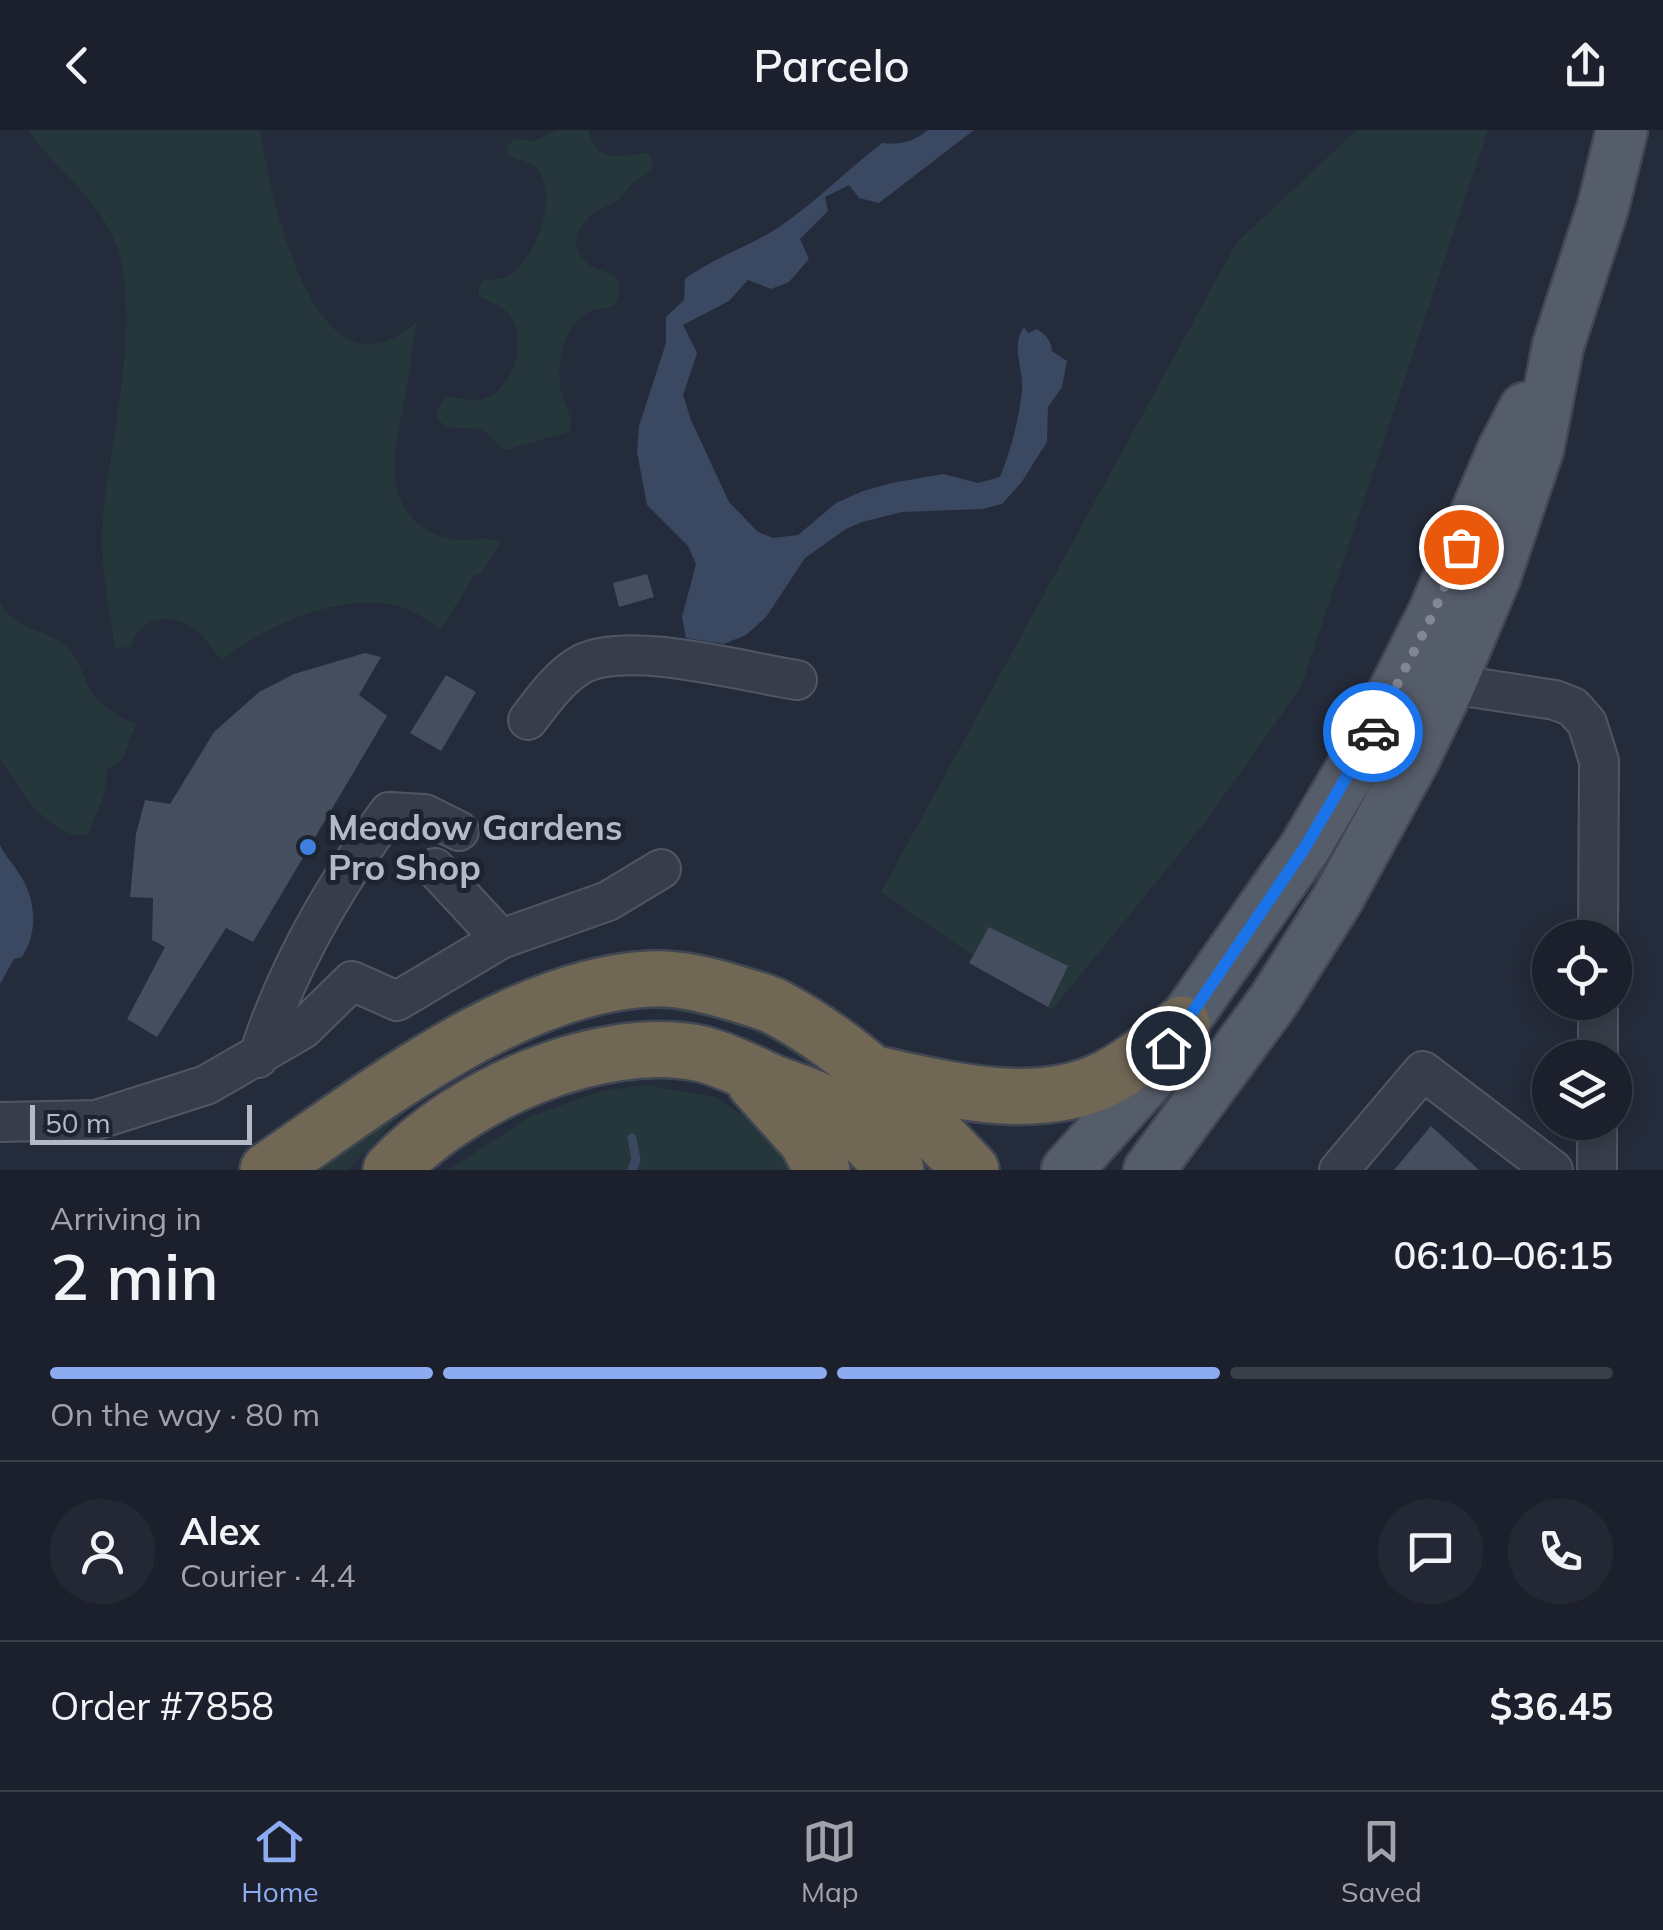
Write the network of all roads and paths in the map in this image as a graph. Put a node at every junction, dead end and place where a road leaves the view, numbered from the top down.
1 (1622, 130) edge
2 (1558, 346) junction
3 (797, 680) dead end
4 (1450, 684) junction
5 (528, 720) dead end
6 (458, 831) dead end
7 (435, 868) dead end
8 (661, 869) dead end
9 (1598, 920) edge
10 (501, 939) junction
11 (1182, 1024) junction
12 (258, 1058) junction
13 (744, 1070) junction
14 (872, 1072) junction
15 (0, 1122) edge
16 (1597, 1140) edge
17 (1150, 1169) edge
18 (268, 1170) edge
19 (391, 1170) edge
20 (822, 1170) edge
21 (896, 1170) edge
22 (971, 1170) edge
23 (1068, 1170) edge
24 (1339, 1170) edge
25 (1553, 1170) edge
26 (1597, 1170) edge

1 - 2 main road
2 - 4 main road
2 - 11 main road
3 - 5 lane
4 - 9 lane
4 - 17 main road
6 - 12 lane
7 - 10 lane
8 - 10 lane
10 - 12 lane
11 - 14 highway
11 - 23 main road
12 - 15 lane
13 - 19 highway
13 - 20 highway
13 - 21 highway
14 - 18 highway
14 - 22 highway
16 - 26 lane
24 - 25 lane

